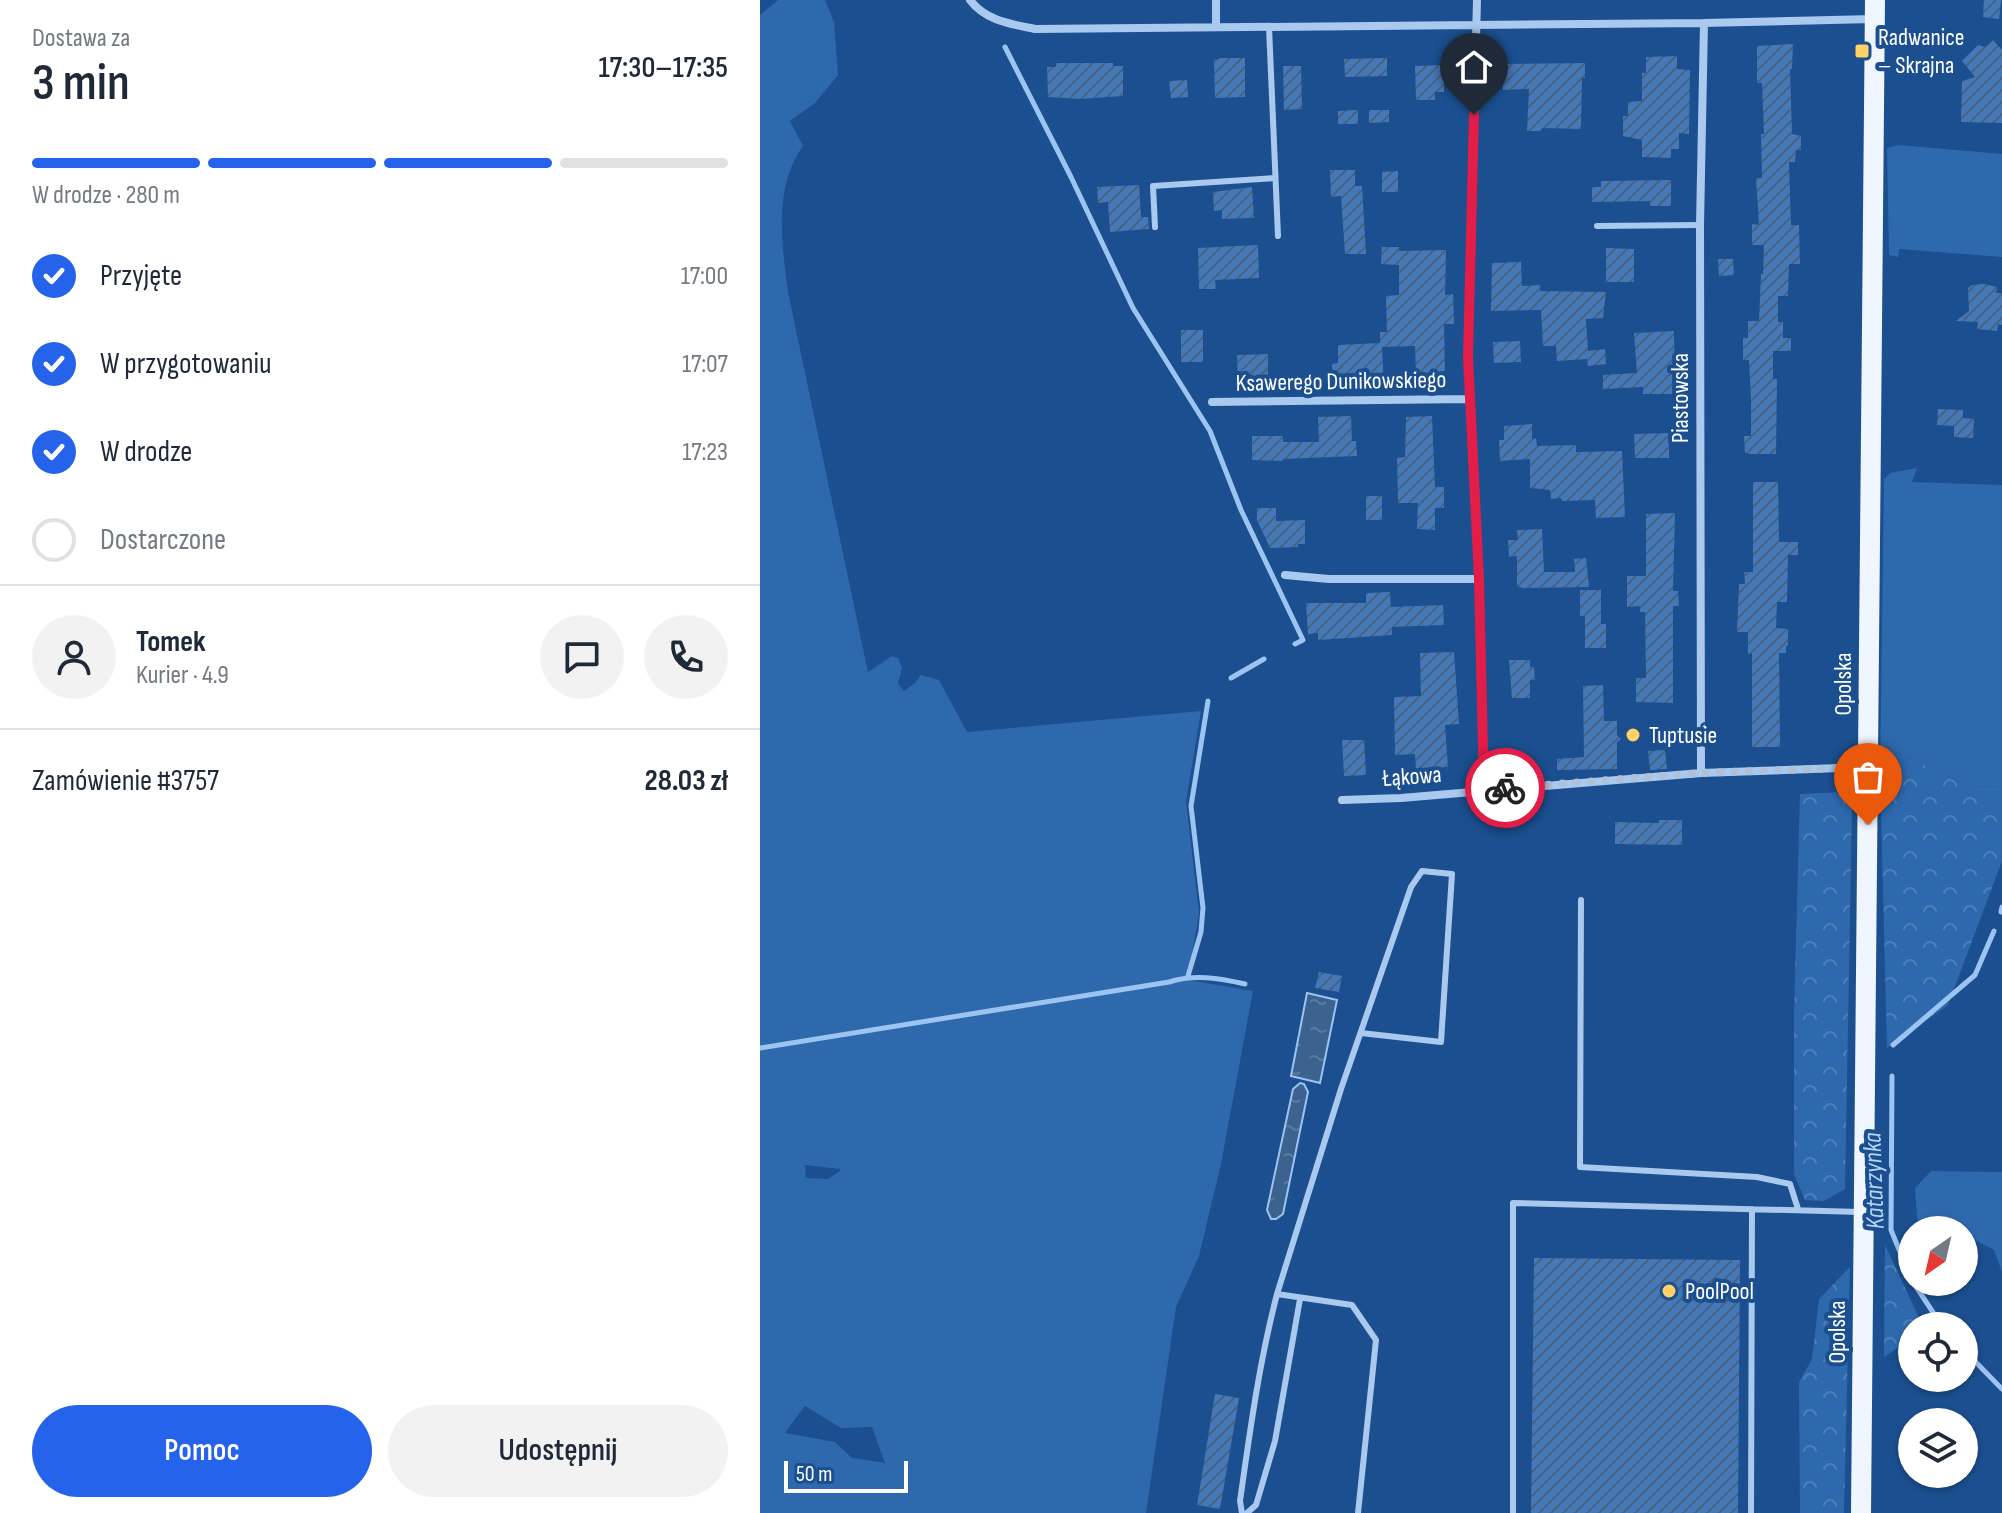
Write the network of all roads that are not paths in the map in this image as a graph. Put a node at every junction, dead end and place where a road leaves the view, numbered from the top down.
1 (970, 0) edge
2 (1216, 0) edge
3 (1477, 0) edge
4 (1875, 10) edge
5 (1704, 23) junction
6 (1476, 24) junction
7 (1216, 27) junction
8 (1269, 27) junction
9 (1275, 178) junction
10 (1700, 225) junction
11 (1597, 226) dead end
12 (1155, 227) dead end
13 (1278, 236) dead end
14 (1469, 399) junction
15 (1212, 402) dead end
16 (1285, 575) dead end
17 (1479, 579) junction
18 (1868, 767) junction
19 (1701, 773) junction
20 (1484, 790) junction
21 (1342, 800) dead end
22 (1581, 900) dead end
23 (1361, 1033) junction
24 (1752, 1209) junction
25 (1798, 1209) junction
26 (1864, 1212) junction
27 (1277, 1294) junction
28 (1300, 1299) junction
29 (1245, 1513) edge
30 (1358, 1513) edge
31 (1513, 1513) edge
32 (1751, 1513) edge
33 (1861, 1513) edge

1 - 7 street
2 - 7 street
3 - 6 street
4 - 5 street
4 - 18 main road, Opolska
5 - 6 street
5 - 10 street, Piastowska
6 - 8 street
6 - 14 street
7 - 8 street
8 - 9 lane
9 - 12 lane
9 - 13 lane
10 - 11 lane
10 - 19 street, Piastowska
14 - 15 street, Ksawerego Dunikowskiego
14 - 17 street
16 - 17 street
17 - 20 street
18 - 19 street, Łąkowa
18 - 26 main road, Opolska
19 - 20 street, Łąkowa
20 - 21 street, Łąkowa
22 - 25 lane
23 - 23 lane
23 - 27 lane
24 - 25 lane
24 - 31 lane
24 - 32 lane
25 - 26 lane
26 - 33 main road, Opolska
27 - 28 lane
27 - 29 lane
28 - 29 lane
28 - 30 lane

